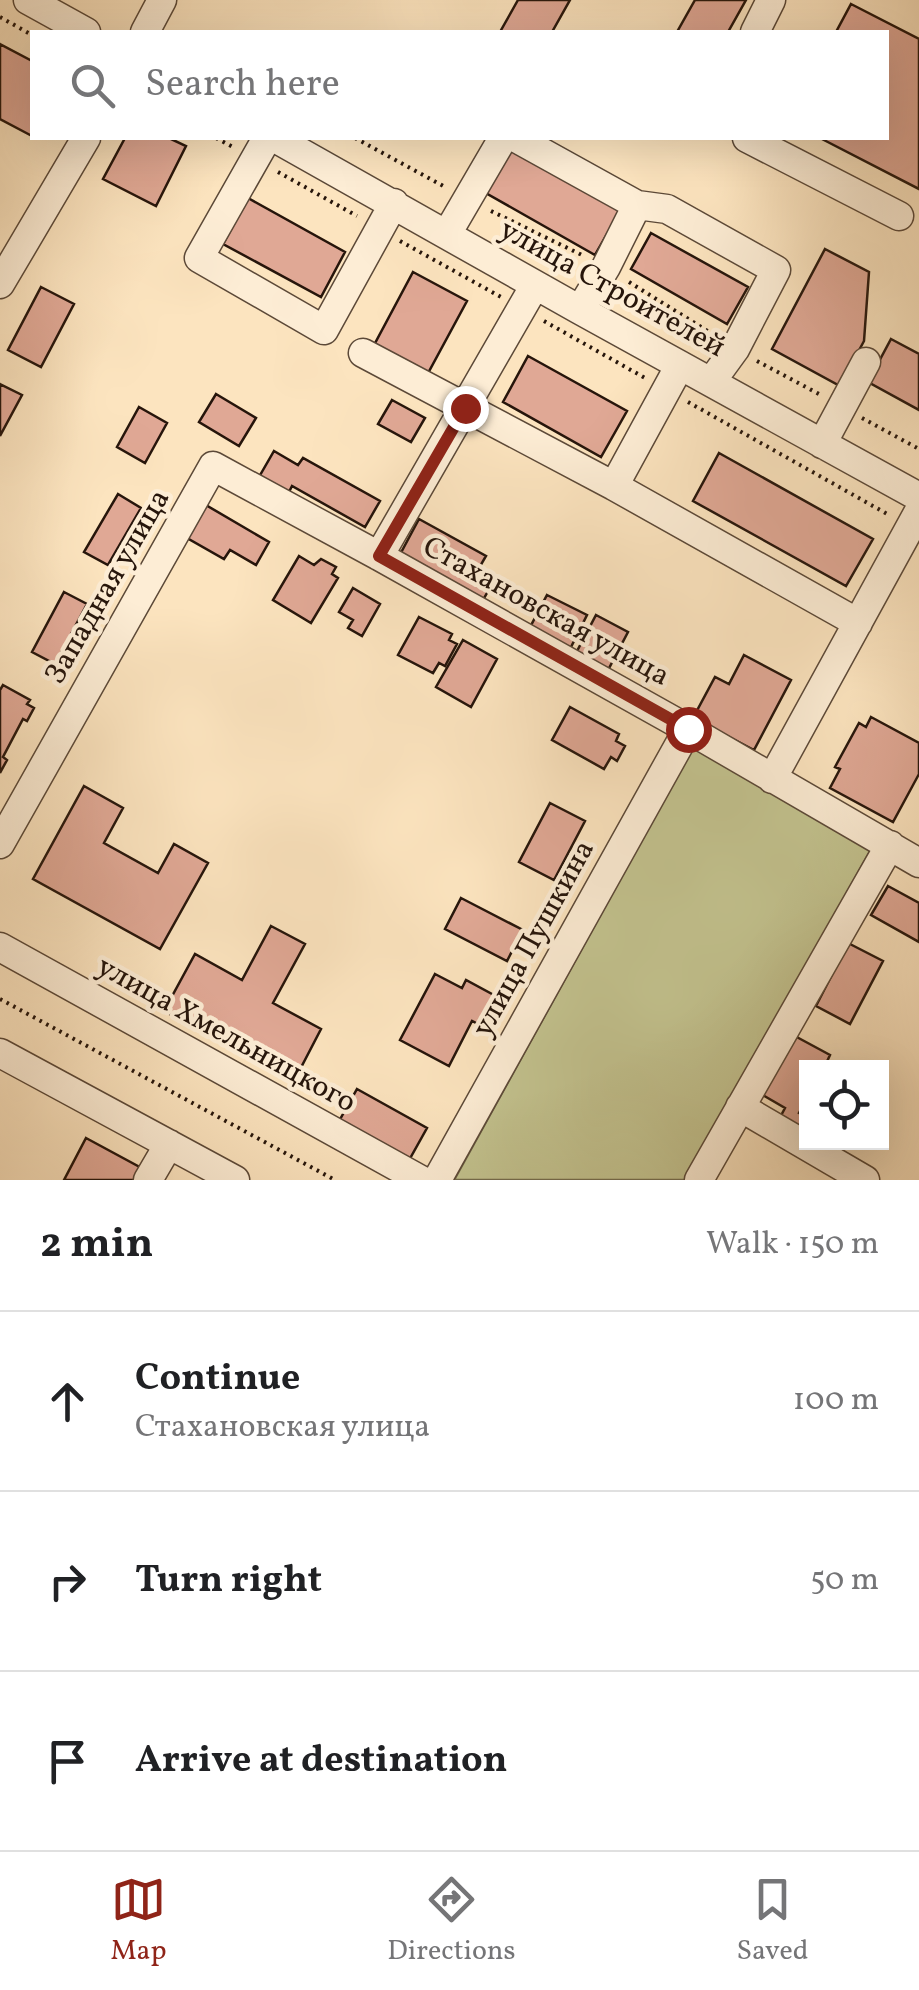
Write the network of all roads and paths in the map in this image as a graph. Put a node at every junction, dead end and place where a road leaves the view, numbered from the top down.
1 (28, 0) edge
2 (162, 0) edge
3 (771, 0) edge
4 (0, 16) edge
5 (82, 30) edge
6 (146, 30) edge
7 (756, 30) edge
8 (30, 34) edge
9 (85, 140) edge
10 (266, 140) edge
11 (279, 140) edge
12 (359, 140) edge
13 (502, 140) edge
14 (520, 140) edge
15 (750, 140) edge
16 (467, 199) junction
17 (394, 203) junction
18 (637, 205) junction
19 (899, 216) dead end
20 (447, 234) junction
21 (606, 267) junction
22 (0, 284) edge
23 (535, 284) junction
24 (580, 310) junction
25 (735, 349) junction
26 (363, 353) dead end
27 (866, 362) dead end
28 (680, 365) junction
29 (711, 382) junction
30 (842, 407) junction
31 (465, 408) junction
32 (822, 444) junction
33 (919, 449) edge
34 (214, 466) joint
35 (614, 486) junction
36 (919, 497) edge
37 (919, 511) edge
38 (379, 556) junction
39 (858, 623) junction
40 (688, 729) junction
41 (772, 779) junction
42 (0, 844) edge
43 (890, 845) junction
44 (919, 862) edge
45 (0, 947) edge
46 (0, 999) edge
47 (0, 1053) edge
48 (740, 1107) junction
49 (169, 1144) junction
50 (148, 1180) edge
51 (235, 1180) edge
52 (335, 1180) edge
53 (421, 1180) edge
54 (437, 1180) edge
55 (699, 1180) edge
56 (865, 1180) edge

1 - 5 street
2 - 6 street
3 - 7 street
4 - 8 path
9 - 22 street
10 - 17 street
11 - 17 street, улица Строителей
12 - 16 path
13 - 16 street
14 - 18 street
15 - 19 street
16 - 20 street
16 - 21 path
17 - 20 street, улица Строителей
18 - 21 street
18 - 25 street
20 - 23 street, улица Строителей
21 - 24 street
21 - 25 path
23 - 24 street, улица Строителей
23 - 31 street
24 - 28 street, улица Строителей
25 - 29 street
25 - 30 path
26 - 31 street
27 - 30 street
28 - 29 street, улица Строителей
28 - 35 street
29 - 32 street, улица Строителей
30 - 32 street
30 - 33 path
31 - 35 street
31 - 38 street
32 - 36 street, улица Строителей
34 - 38 street, Стахановская улица
34 - 42 street, Западная улица
35 - 39 street
37 - 39 street
38 - 40 street, Стахановская улица
39 - 41 street
40 - 41 street, Стахановская улица
40 - 54 street, улица Пушкина
41 - 43 street, Стахановская улица
43 - 44 street, Стахановская улица
43 - 48 street
45 - 53 street, улица Хмельницкого
46 - 52 path
47 - 49 street
48 - 55 street
48 - 56 street
49 - 50 street
49 - 51 street

